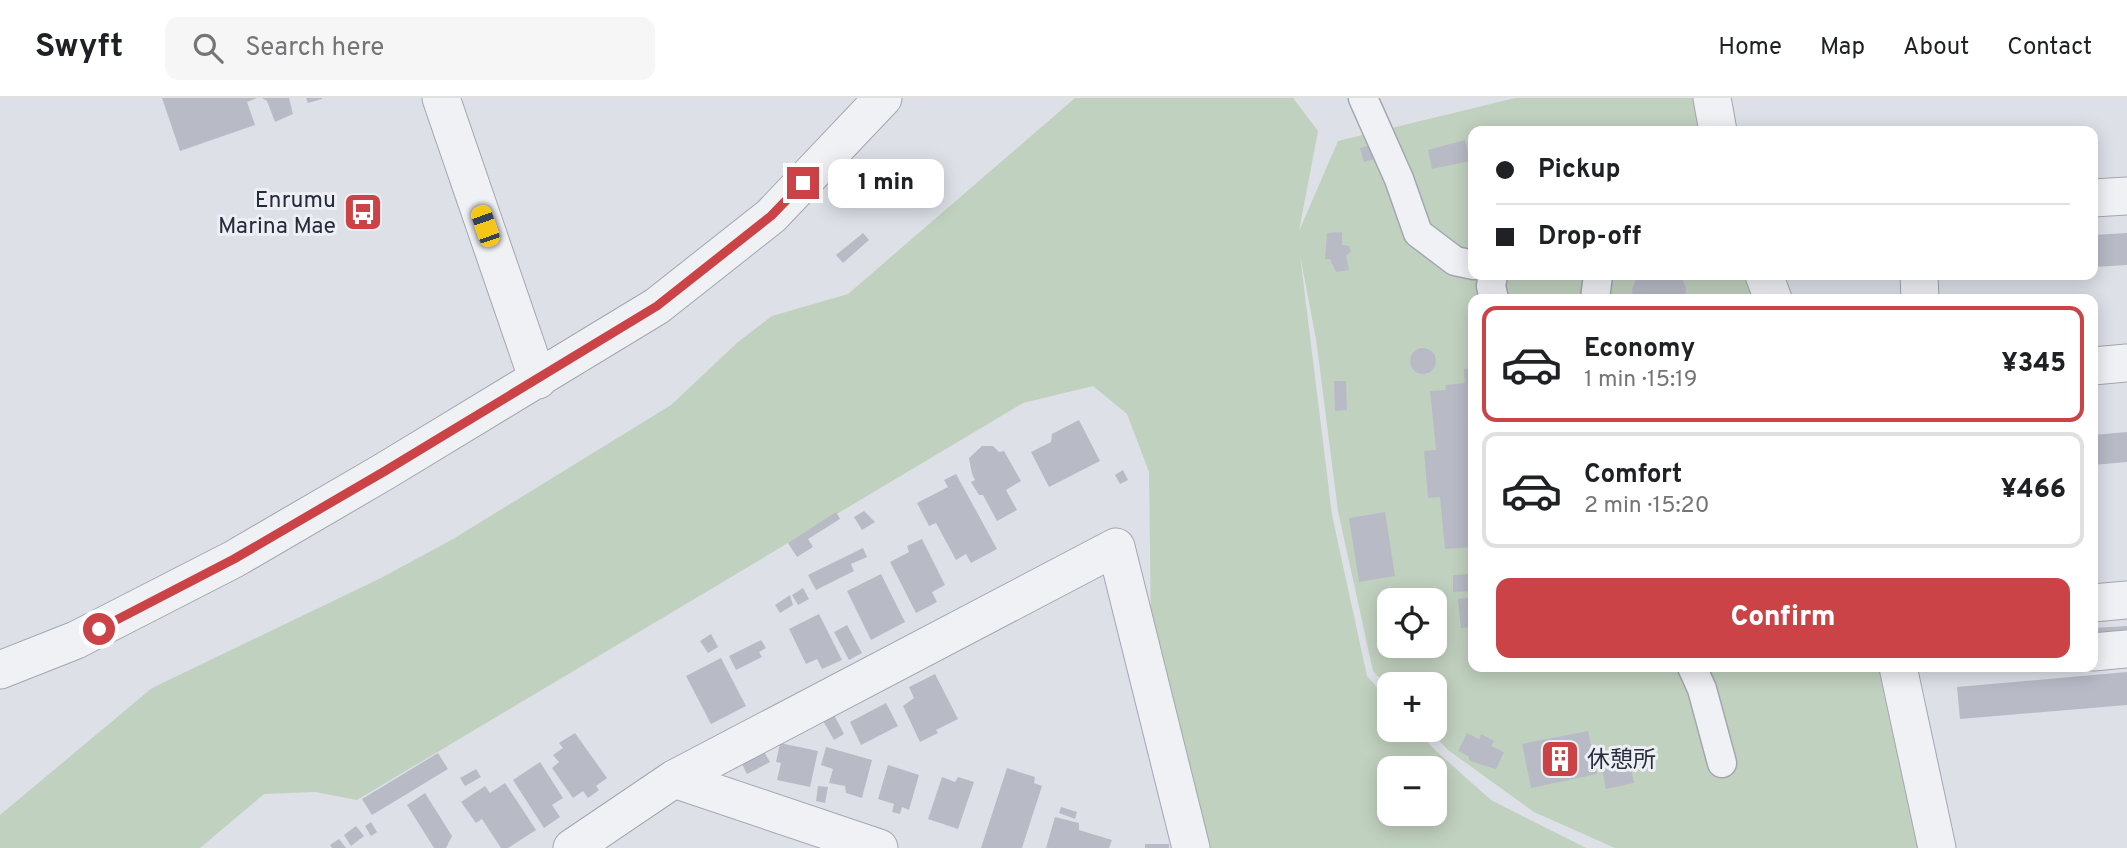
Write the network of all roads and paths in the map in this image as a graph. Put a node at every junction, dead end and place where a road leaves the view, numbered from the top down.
1 (441, 98) edge
2 (883, 98) edge
3 (1363, 98) edge
4 (1712, 98) edge
5 (1717, 126) edge
6 (2127, 195) edge
7 (2098, 198) edge
8 (1468, 264) edge
9 (2127, 363) edge
10 (2098, 366) edge
11 (538, 380) junction
12 (2127, 600) edge
13 (2098, 603) edge
14 (2127, 649) edge
15 (2098, 652) edge
16 (0, 670) edge
17 (1694, 672) edge
18 (1899, 672) edge
19 (1722, 763) dead end
20 (674, 779) junction
21 (851, 844) edge
22 (572, 848) edge
23 (1191, 848) edge
24 (1937, 848) edge

1 - 11 street
2 - 11 street
3 - 8 street
4 - 5 street
6 - 7 street
9 - 10 street
11 - 16 street
12 - 13 street
14 - 15 street
17 - 19 street
18 - 24 street
20 - 21 street
20 - 22 street
20 - 23 street

